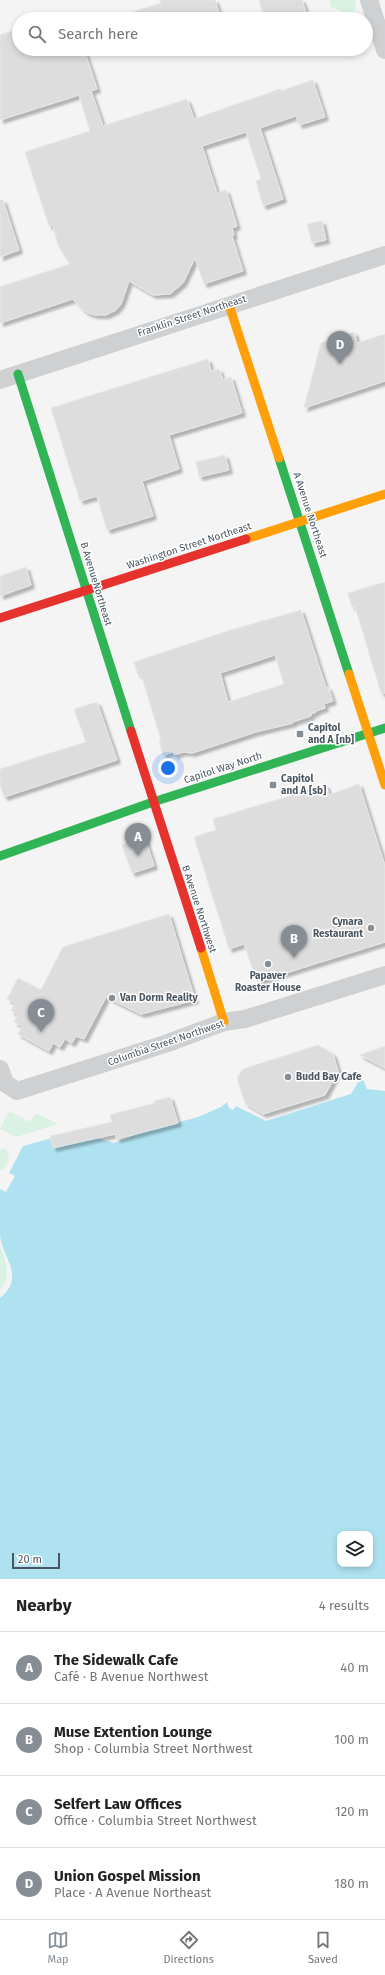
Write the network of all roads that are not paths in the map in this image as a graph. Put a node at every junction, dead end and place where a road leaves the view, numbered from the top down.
1 (370, 0) edge
2 (381, 23) edge
3 (385, 50) edge
4 (385, 255) edge
5 (229, 305) junction
6 (18, 374) junction
7 (0, 380) edge
8 (385, 494) edge
9 (300, 521) junction
10 (87, 591) junction
11 (0, 618) edge
12 (385, 728) edge
13 (368, 734) junction
14 (385, 785) edge
15 (153, 802) junction
16 (0, 856) edge
17 (385, 975) edge
18 (224, 1022) junction
19 (0, 1069) edge

1 - 2 street
2 - 3 street
4 - 5 street, Franklin Street Northeast
5 - 6 street, Franklin Street Northeast
5 - 9 street, A Avenue Northeast
6 - 7 street, Franklin Street Northeast
6 - 10 street, B AvenueNortheast
8 - 9 street, Washington Street Northeast
9 - 10 street, Washington Street Northeast
9 - 13 street, A Avenue Northeast
10 - 11 street, Washington Street Northeast
10 - 15 street, B AvenueNortheast
12 - 13 street, Capitol Way North
13 - 14 street, A Avenue Northeast
13 - 15 street, Capitol Way North
15 - 16 street, Capitol Way North
15 - 18 street, B Avenue Northwest
17 - 18 street, Columbia Street Northwest
18 - 19 street, Columbia Street Northwest

